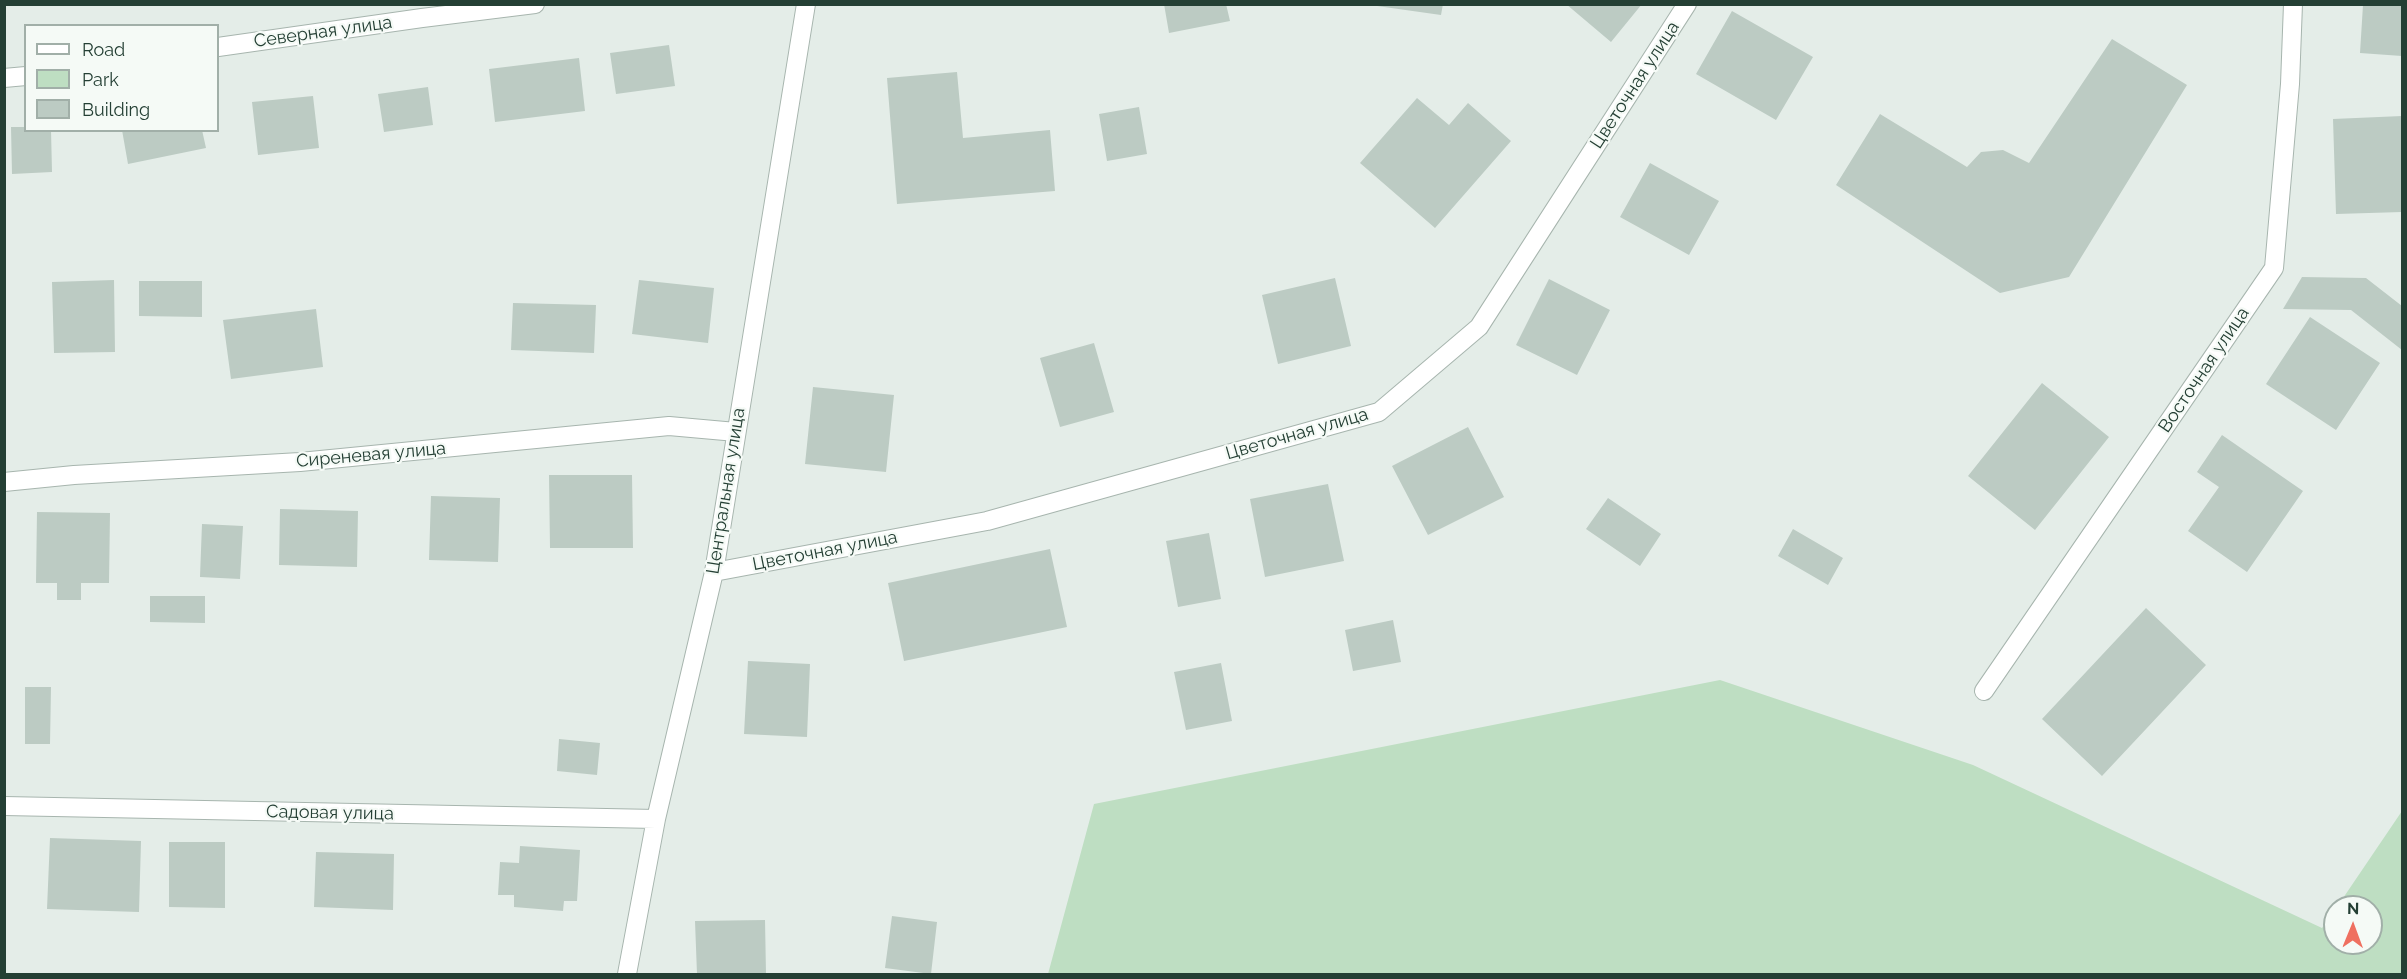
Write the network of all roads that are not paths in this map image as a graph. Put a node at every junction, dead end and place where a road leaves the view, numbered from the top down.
1 (536, 4) edge
2 (806, 4) edge
3 (1687, 4) edge
4 (2293, 4) edge
5 (219, 47) edge
6 (24, 76) edge
7 (4, 78) edge
8 (736, 432) junction
9 (4, 482) edge
10 (714, 572) junction
11 (1984, 691) dead end
12 (4, 806) edge
13 (656, 819) junction
14 (627, 975) edge

1 - 5 street, Северная улица
2 - 8 street, Центральная улица
3 - 10 street, Цветочная улица
4 - 11 street, Восточная улица
6 - 7 street
8 - 9 street, Сиреневая улица
8 - 10 street, Центральная улица
10 - 13 street, Центральная улица
12 - 13 street, Садовая улица
13 - 14 street, Центральная улица

